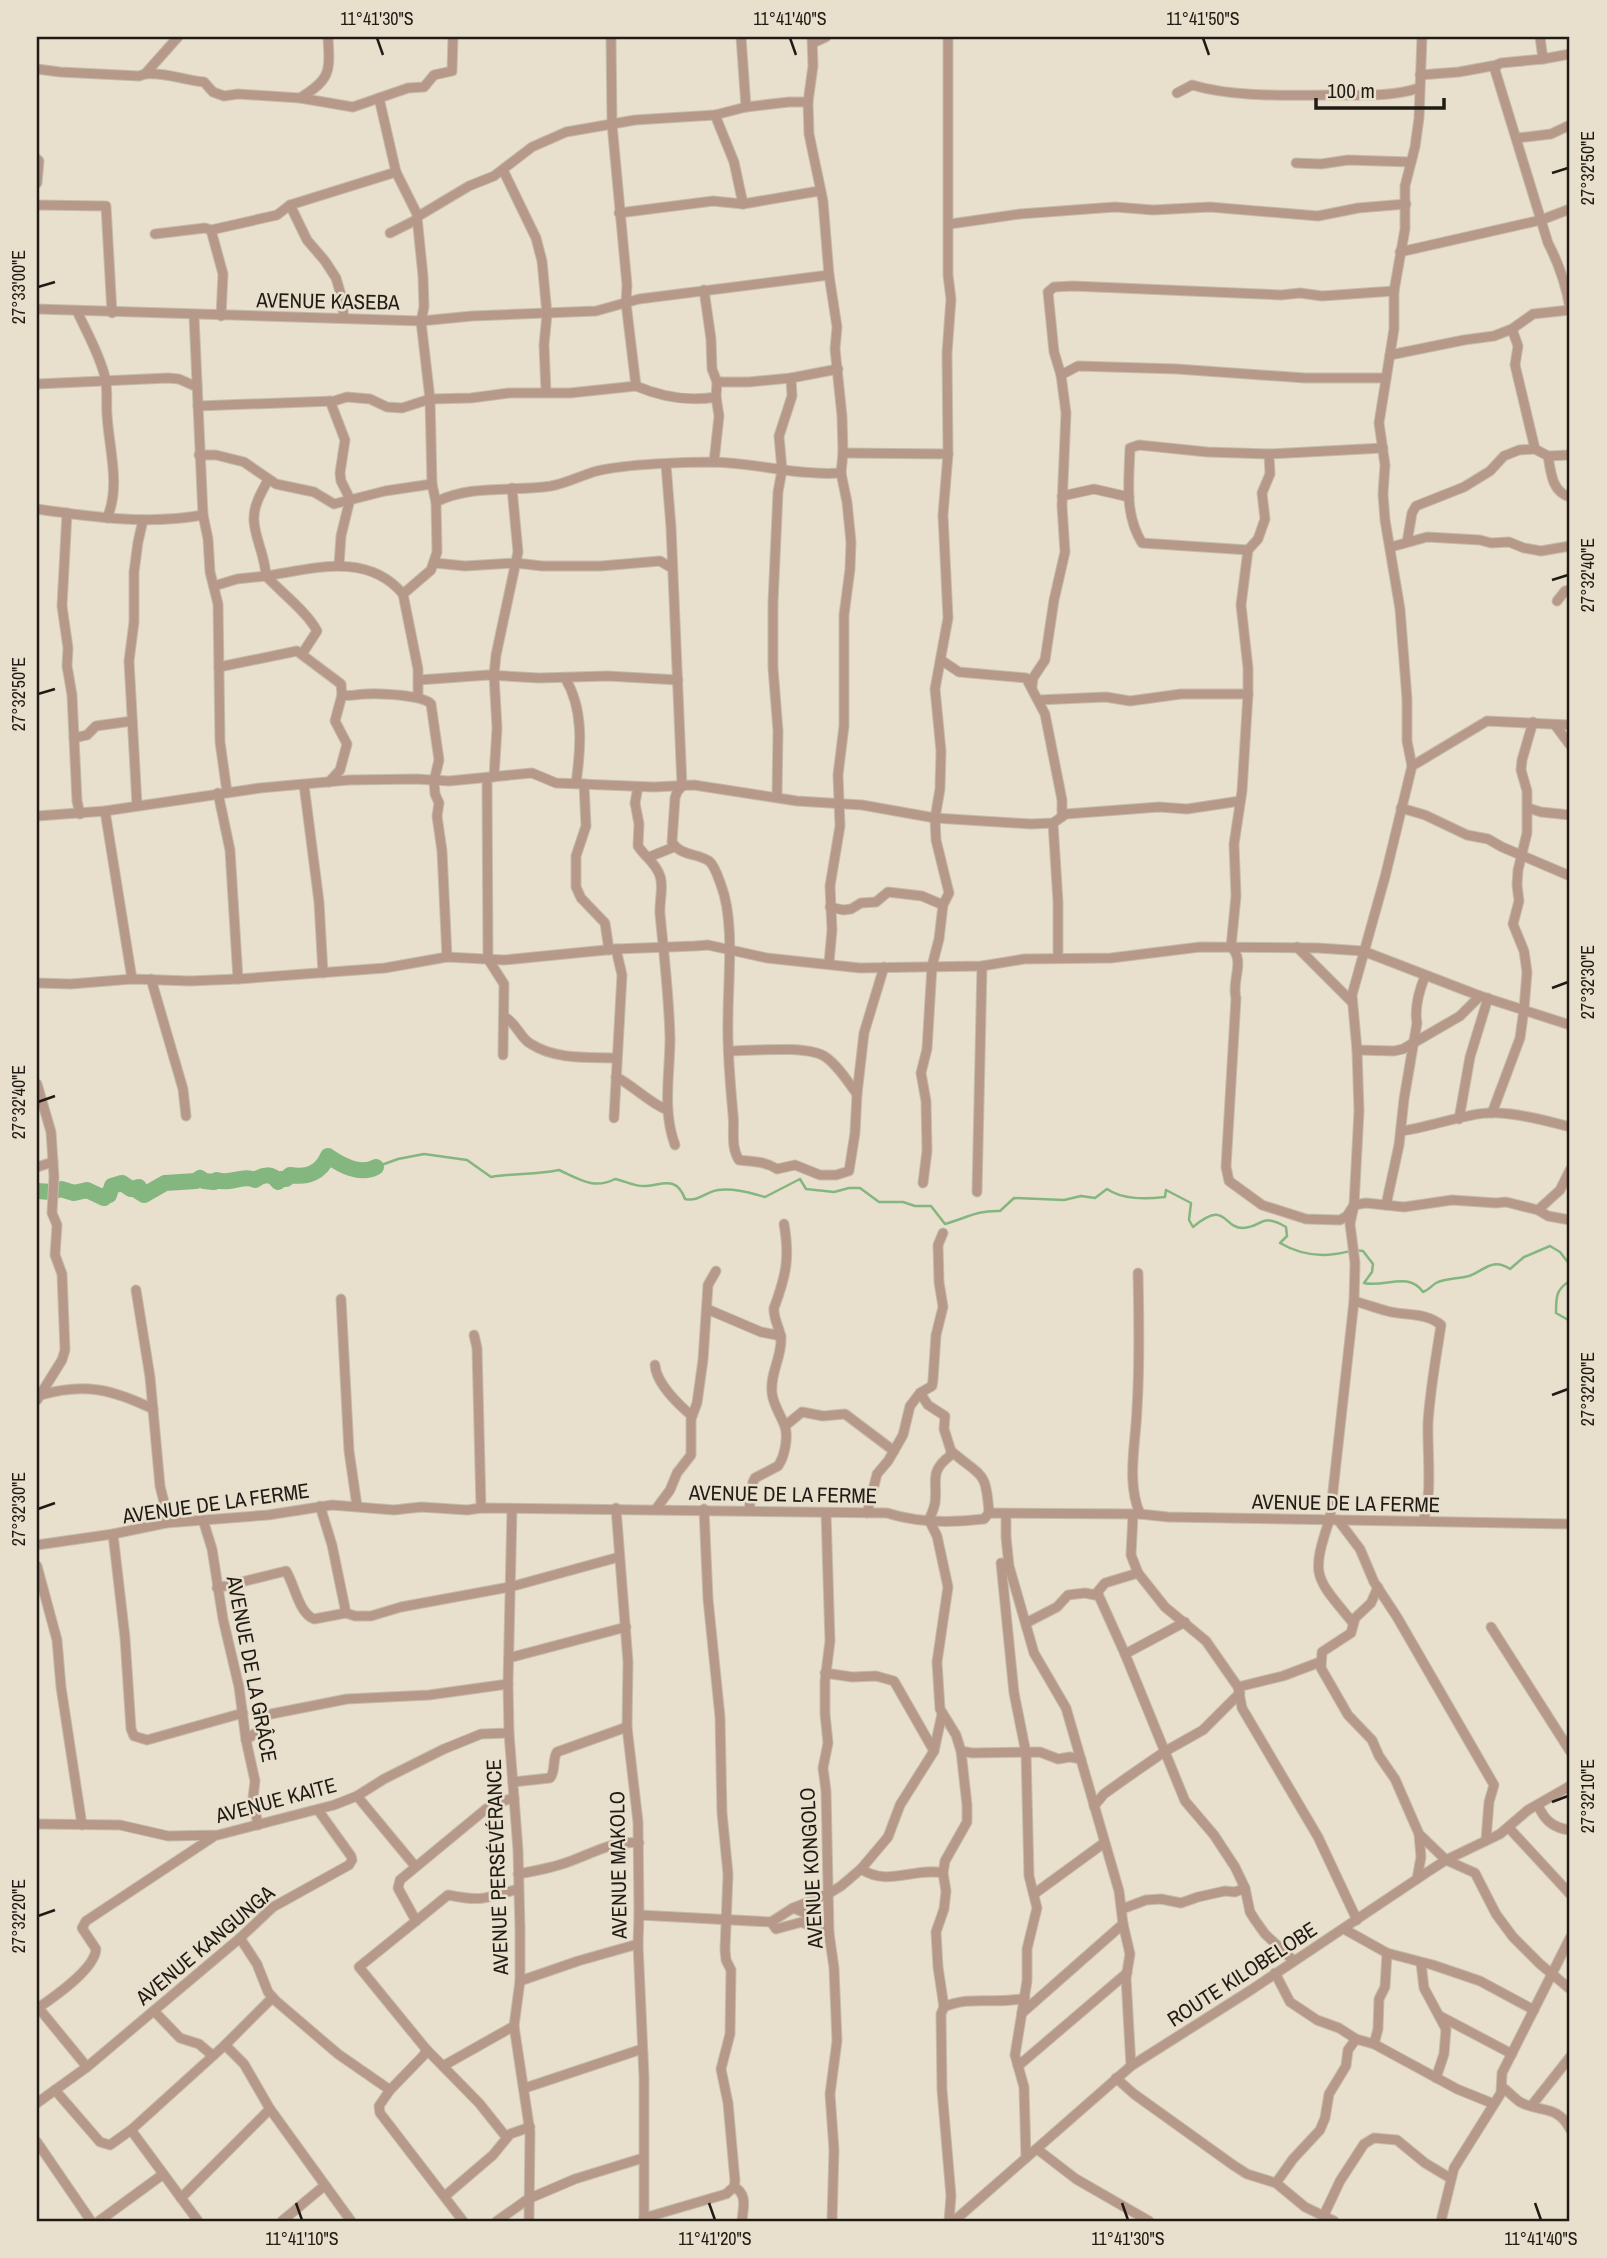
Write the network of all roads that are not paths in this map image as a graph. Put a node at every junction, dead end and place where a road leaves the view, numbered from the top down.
1 (178, 37) edge
2 (328, 37) edge
3 (453, 37) edge
4 (611, 37) edge
5 (741, 37) edge
6 (826, 37) edge
7 (948, 37) edge
8 (1422, 37) edge
9 (1540, 37) edge
10 (812, 40) edge
11 (1570, 54) edge
12 (1544, 59) junction
13 (1497, 65) junction
14 (37, 69) edge
15 (145, 74) junction
16 (1420, 75) junction
17 (1419, 88) junction
18 (1177, 93) dead end
19 (300, 98) junction
20 (379, 98) junction
21 (807, 102) junction
22 (746, 107) junction
23 (715, 115) junction
24 (612, 124) junction
25 (1570, 125) edge
26 (1517, 138) junction
27 (37, 159) edge
28 (1411, 162) junction
29 (1296, 163) dead end
30 (503, 170) junction
31 (396, 172) junction
32 (37, 183) edge
33 (819, 191) junction
34 (743, 204) junction
35 (1406, 204) junction
36 (37, 205) edge
37 (290, 205) junction
38 (1570, 209) edge
39 (619, 213) junction
40 (417, 218) junction
41 (1541, 220) junction
42 (950, 224) junction
43 (211, 230) junction
44 (390, 233) dead end
45 (155, 234) dead end
46 (1400, 252) junction
47 (829, 275) junction
48 (704, 290) junction
49 (1394, 291) junction
50 (626, 303) junction
51 (37, 309) edge
52 (1570, 309) edge
53 (77, 311) junction
54 (112, 313) junction
55 (547, 314) junction
56 (194, 316) junction
57 (221, 316) junction
58 (344, 318) junction
59 (421, 321) junction
60 (1512, 329) junction
61 (1390, 355) junction
62 (838, 369) junction
63 (1061, 375) junction
64 (791, 378) junction
65 (1386, 378) junction
66 (106, 380) junction
67 (718, 382) junction
68 (37, 384) edge
69 (636, 386) junction
70 (197, 387) junction
71 (546, 392) junction
72 (716, 397) junction
73 (430, 399) junction
74 (330, 401) junction
75 (198, 406) junction
76 (1383, 448) junction
77 (1535, 449) junction
78 (843, 453) junction
79 (948, 454) junction
80 (1269, 454) junction
81 (199, 455) junction
82 (1570, 455) edge
83 (1548, 456) junction
84 (714, 462) junction
85 (666, 465) junction
86 (782, 470) junction
87 (841, 473) junction
88 (268, 480) junction
89 (432, 484) junction
90 (512, 488) junction
91 (1062, 496) junction
92 (1129, 497) junction
93 (1570, 497) edge
94 (350, 499) junction
95 (436, 502) junction
96 (37, 509) edge
97 (67, 513) junction
98 (203, 515) junction
99 (107, 518) junction
100 (144, 520) junction
101 (1407, 542) junction
102 (1570, 546) edge
103 (1391, 547) junction
104 (1248, 550) junction
105 (435, 563) junction
106 (516, 563) junction
107 (339, 565) junction
108 (672, 568) junction
109 (266, 576) junction
110 (214, 586) junction
111 (1570, 590) edge
112 (403, 594) junction
113 (1557, 601) dead end
114 (302, 654) junction
115 (941, 660) junction
116 (219, 667) junction
117 (494, 675) junction
118 (565, 678) junction
119 (419, 680) junction
120 (678, 680) junction
121 (1032, 687) junction
122 (1248, 694) junction
123 (342, 695) junction
124 (418, 696) junction
125 (1038, 700) junction
126 (132, 721) junction
127 (1533, 722) junction
128 (1555, 725) junction
129 (1570, 725) edge
130 (74, 738) junction
131 (1570, 745) edge
132 (1412, 766) junction
133 (340, 769) junction
134 (491, 777) junction
135 (349, 780) junction
136 (434, 781) junction
137 (329, 782) junction
138 (580, 783) junction
139 (304, 785) junction
140 (682, 786) junction
141 (638, 787) junction
142 (222, 792) junction
143 (777, 797) junction
144 (1240, 802) junction
145 (839, 803) junction
146 (137, 805) junction
147 (1401, 808) junction
148 (1528, 808) junction
149 (106, 811) junction
150 (1541, 812) junction
151 (80, 814) junction
152 (1570, 814) edge
153 (37, 816) edge
154 (1062, 816) junction
155 (935, 818) junction
156 (1053, 823) junction
157 (1527, 826) junction
158 (674, 847) junction
159 (1521, 854) junction
160 (649, 857) junction
161 (1570, 876) edge
162 (943, 905) junction
163 (830, 907) junction
164 (1231, 947) junction
165 (1297, 947) junction
166 (664, 948) junction
167 (612, 950) junction
168 (729, 951) junction
169 (1363, 951) junction
170 (447, 957) junction
171 (1058, 958) junction
172 (488, 959) junction
173 (829, 963) junction
174 (932, 966) junction
175 (982, 966) junction
176 (884, 967) junction
177 (323, 973) junction
178 (1425, 976) junction
179 (132, 979) junction
180 (151, 979) junction
181 (238, 979) junction
182 (37, 983) edge
183 (1484, 997) junction
184 (1351, 1001) junction
185 (1524, 1009) junction
186 (505, 1017) junction
187 (1570, 1025) edge
188 (1412, 1043) junction
189 (1357, 1049) junction
190 (729, 1051) junction
191 (503, 1055) dead end
192 (617, 1058) junction
193 (616, 1077) junction
194 (37, 1084) edge
195 (857, 1094) junction
196 (667, 1110) junction
197 (1492, 1113) junction
198 (186, 1116) dead end
199 (614, 1118) dead end
200 (1459, 1119) junction
201 (1570, 1127) edge
202 (1401, 1131) junction
203 (675, 1144) dead end
204 (53, 1162) junction
205 (37, 1167) edge
206 (1570, 1170) edge
207 (923, 1183) dead end
208 (977, 1192) dead end
209 (1354, 1205) junction
210 (1386, 1205) junction
211 (1538, 1209) junction
212 (1570, 1220) edge
213 (784, 1224) dead end
214 (943, 1233) dead end
215 (716, 1270) dead end
216 (1139, 1273) dead end
217 (136, 1290) dead end
218 (341, 1299) dead end
219 (1354, 1301) junction
220 (707, 1309) junction
221 (474, 1335) dead end
222 (781, 1336) junction
223 (655, 1365) dead end
224 (920, 1393) junction
225 (39, 1397) edge
226 (153, 1409) junction
227 (692, 1416) junction
228 (785, 1426) junction
229 (894, 1451) junction
230 (951, 1451) junction
231 (320, 1506) junction
232 (357, 1506) junction
233 (481, 1508) junction
234 (616, 1508) junction
235 (512, 1509) junction
236 (656, 1509) junction
237 (704, 1509) junction
238 (749, 1510) junction
239 (826, 1513) junction
240 (867, 1513) junction
241 (989, 1513) junction
242 (1006, 1514) junction
243 (1136, 1514) junction
244 (1427, 1518) junction
245 (1334, 1519) junction
246 (203, 1520) junction
247 (929, 1520) junction
248 (166, 1523) junction
249 (1570, 1524) edge
250 (113, 1534) junction
251 (37, 1545) edge
252 (619, 1557) junction
253 (1001, 1563) dead end
254 (37, 1566) edge
255 (1138, 1573) junction
256 (510, 1587) junction
257 (1378, 1587) junction
258 (217, 1588) junction
259 (1098, 1594) junction
260 (346, 1613) junction
261 (1185, 1622) junction
262 (1026, 1623) junction
263 (1353, 1623) junction
264 (626, 1627) junction
265 (1491, 1627) dead end
266 (1125, 1654) junction
267 (509, 1658) junction
268 (1320, 1662) junction
269 (825, 1673) junction
270 (508, 1684) junction
271 (1239, 1690) junction
272 (243, 1713) junction
273 (942, 1714) junction
274 (627, 1727) junction
275 (509, 1733) junction
276 (246, 1740) junction
277 (934, 1751) junction
278 (961, 1751) junction
279 (1570, 1751) edge
280 (1164, 1752) junction
281 (1026, 1754) junction
282 (1081, 1759) junction
283 (513, 1782) junction
284 (1570, 1786) edge
285 (357, 1796) junction
286 (514, 1798) junction
287 (1538, 1805) junction
288 (1094, 1806) junction
289 (318, 1810) junction
290 (37, 1824) edge
291 (82, 1825) junction
292 (258, 1825) junction
293 (1509, 1828) junction
294 (1570, 1830) edge
295 (1419, 1834) junction
296 (218, 1835) junction
297 (1486, 1840) junction
298 (639, 1843) junction
299 (1104, 1843) junction
300 (1446, 1860) junction
301 (415, 1866) junction
302 (861, 1869) junction
303 (943, 1873) junction
304 (518, 1874) junction
305 (1417, 1879) junction
306 (1245, 1888) junction
307 (518, 1889) junction
308 (828, 1894) junction
309 (1034, 1894) junction
310 (1570, 1894) edge
311 (793, 1908) junction
312 (1122, 1909) junction
313 (639, 1915) junction
314 (726, 1919) junction
315 (1357, 1920) junction
316 (416, 1921) junction
317 (771, 1922) junction
318 (817, 1923) junction
319 (1123, 1924) junction
320 (1344, 1929) junction
321 (829, 1933) junction
322 (240, 1938) junction
323 (1570, 1938) edge
324 (638, 1944) junction
325 (1387, 1953) junction
326 (1294, 1961) junction
327 (1421, 1963) junction
328 (1127, 1973) junction
329 (1275, 1973) junction
330 (1552, 1975) junction
331 (520, 1981) junction
332 (1570, 1989) edge
333 (272, 1998) junction
334 (1025, 1998) junction
335 (37, 2007) edge
336 (944, 2007) junction
337 (1534, 2010) junction
338 (154, 2011) junction
339 (1022, 2013) junction
340 (1440, 2016) junction
341 (514, 2026) junction
342 (1356, 2039) junction
343 (1374, 2044) junction
344 (225, 2045) junction
345 (426, 2049) junction
346 (642, 2049) junction
347 (1512, 2054) junction
348 (212, 2055) junction
349 (1570, 2057) edge
350 (443, 2066) junction
351 (1018, 2066) junction
352 (1131, 2066) junction
353 (88, 2067) junction
354 (1116, 2078) junction
355 (1436, 2078) junction
356 (1502, 2087) junction
357 (525, 2088) junction
358 (55, 2090) junction
359 (390, 2090) junction
360 (37, 2103) edge
361 (1494, 2104) junction
362 (1532, 2105) junction
363 (270, 2109) junction
364 (530, 2127) junction
365 (1570, 2129) edge
366 (131, 2130) junction
367 (508, 2138) junction
368 (37, 2142) edge
369 (1037, 2148) junction
370 (643, 2158) junction
371 (1026, 2158) junction
372 (162, 2175) junction
373 (1450, 2178) junction
374 (1276, 2183) junction
375 (324, 2186) junction
376 (734, 2187) junction
377 (445, 2196) junction
378 (181, 2199) junction
379 (528, 2199) junction
380 (1324, 2217) junction
381 (644, 2220) edge
382 (92, 2221) edge
383 (99, 2221) edge
384 (198, 2221) edge
385 (282, 2221) edge
386 (351, 2221) edge
387 (463, 2221) edge
388 (497, 2221) edge
389 (530, 2221) edge
390 (742, 2221) edge
391 (832, 2221) edge
392 (951, 2221) edge
393 (1149, 2221) edge
394 (1334, 2221) edge
395 (1440, 2221) edge

1 - 15 street
2 - 19 street
3 - 20 street
4 - 24 street
5 - 22 street
6 - 10 street
7 - 42 street
8 - 16 street
9 - 12 street
10 - 21 street
11 - 12 street
12 - 13 street
13 - 16 street
13 - 26 street
14 - 15 street
15 - 19 street
16 - 17 street
17 - 18 street
17 - 28 street
19 - 20 street
20 - 31 street, AVENUE KASEBA
21 - 22 street
21 - 33 street
22 - 23 street
23 - 24 street
23 - 34 street
24 - 30 street
24 - 39 street
25 - 26 street
26 - 41 street
27 - 32 street
28 - 29 street
28 - 35 street
30 - 40 street
30 - 55 street
31 - 37 street
31 - 40 street, AVENUE KASEBA
33 - 34 street
33 - 47 street
34 - 39 street
35 - 42 street
35 - 46 street
36 - 54 street
37 - 43 street
37 - 58 street
38 - 41 street
39 - 50 street
40 - 44 street
40 - 59 street, AVENUE KASEBA
41 - 46 street
41 - 52 street
42 - 79 street
43 - 45 street
43 - 57 street
46 - 49 street
47 - 48 street
47 - 62 street
48 - 50 street
48 - 67 street
49 - 61 street
49 - 63 street
50 - 55 street
50 - 69 street
51 - 53 street, AVENUE KASEBA
52 - 60 street
53 - 54 street, AVENUE KASEBA
53 - 66 street
54 - 56 street, AVENUE KASEBA
55 - 59 street
55 - 71 street
56 - 57 street, AVENUE KASEBA
56 - 70 street
57 - 58 street, AVENUE KASEBA
58 - 59 street, AVENUE KASEBA
59 - 73 street
60 - 61 street
60 - 77 street
61 - 65 street
62 - 64 street
62 - 78 street
63 - 65 street
63 - 91 street
64 - 67 street
64 - 86 street
65 - 76 street
66 - 68 street
66 - 70 street
66 - 99 street
67 - 72 street
69 - 71 street
69 - 72 street
70 - 75 street
71 - 73 street
72 - 84 street
73 - 74 street
73 - 89 street
74 - 75 street
74 - 94 street
75 - 81 street
76 - 80 street
76 - 103 street
77 - 83 street
77 - 101 street
78 - 79 street
78 - 87 street
79 - 115 street
80 - 92 street
80 - 104 street
81 - 88 street
81 - 98 street
82 - 83 street
83 - 93 street
84 - 85 street
84 - 86 street
85 - 90 street
85 - 108 street
86 - 87 street
86 - 143 street
87 - 145 street
88 - 94 street
88 - 109 street
89 - 94 street
89 - 95 street
90 - 95 street
90 - 106 street
91 - 92 street
91 - 121 street
92 - 104 street
94 - 107 street
95 - 105 street
96 - 97 street
97 - 99 street
97 - 130 street
98 - 100 street
98 - 110 street
99 - 100 street
100 - 126 street
101 - 102 street
101 - 103 street
103 - 132 street
104 - 122 street
105 - 106 street
105 - 112 street
106 - 108 street
106 - 117 street
107 - 109 street
107 - 112 street
108 - 120 street
109 - 110 street
109 - 114 street
110 - 116 street
111 - 113 street
112 - 119 street
114 - 116 street
114 - 123 street
115 - 121 street
115 - 155 street
116 - 142 street
117 - 118 street
117 - 119 street
117 - 134 street
118 - 120 street
118 - 138 street
119 - 124 street
120 - 140 street
121 - 125 street
122 - 125 street
122 - 144 street
123 - 124 street
123 - 133 street
124 - 136 street
125 - 154 street
126 - 130 street
126 - 146 street
127 - 128 street
127 - 132 street
127 - 148 street
128 - 129 street
128 - 131 street
130 - 151 street
132 - 147 street
133 - 135 street
133 - 137 street
134 - 136 street
134 - 138 street
134 - 172 street
135 - 136 street
135 - 137 street
136 - 170 street
137 - 139 street
138 - 141 street
138 - 167 street
139 - 142 street
139 - 177 street
140 - 141 street
140 - 143 street
140 - 158 street
141 - 160 street
142 - 146 street
142 - 181 street
143 - 145 street
144 - 154 street
144 - 164 street
145 - 155 street
145 - 163 street
146 - 149 street
147 - 159 street
147 - 169 street
148 - 150 street
148 - 157 street
149 - 151 street
149 - 179 street
150 - 152 street
150 - 157 street
151 - 153 street
154 - 156 street
155 - 156 street
155 - 162 street
156 - 171 street
157 - 159 street
158 - 160 street
158 - 168 street
159 - 161 street
159 - 185 street
160 - 166 street
162 - 163 street
162 - 174 street
163 - 173 street
164 - 165 street
164 - 171 street
164 - 209 street
165 - 169 street
165 - 184 street
166 - 167 street
166 - 168 street
166 - 196 street
167 - 172 street
167 - 192 street
168 - 173 street
168 - 190 street
169 - 178 street
169 - 184 street
170 - 172 street
170 - 177 street
171 - 175 street
172 - 186 street
173 - 176 street
174 - 175 street
174 - 176 street
174 - 207 street
175 - 208 street
176 - 195 street
177 - 181 street
178 - 183 street
178 - 188 street
179 - 180 street
179 - 182 street
180 - 181 street
180 - 198 street
183 - 185 street
183 - 188 street
183 - 200 street
184 - 189 street
185 - 187 street
185 - 197 street
186 - 191 street
186 - 192 street
188 - 189 street
188 - 202 street
189 - 209 street
190 - 195 street
190 - 195 street
192 - 193 street
193 - 196 street
193 - 199 street
194 - 204 street
196 - 203 street
197 - 200 street
197 - 201 street
200 - 202 street
202 - 210 street
204 - 205 street
204 - 225 street
206 - 211 street
209 - 210 street
209 - 219 street
210 - 211 street
211 - 212 street
213 - 222 street
214 - 224 street
215 - 220 street
216 - 243 street
217 - 226 street
218 - 232 street
219 - 244 street
219 - 245 street
220 - 222 street
220 - 227 street
221 - 233 street
222 - 228 street
223 - 227 street
224 - 229 street
224 - 230 street
225 - 226 street
226 - 248 street
227 - 236 street
228 - 229 street
228 - 238 street
229 - 240 street
230 - 241 street
230 - 247 street
231 - 232 street, AVENUE DE LA FERME
231 - 246 street, AVENUE DE LA FERME
231 - 260 street
232 - 233 street, AVENUE DE LA FERME
233 - 235 street, AVENUE DE LA FERME
234 - 235 street, AVENUE DE LA FERME
234 - 236 street, AVENUE DE LA FERME
234 - 252 street, AVENUE MAKOLO
235 - 256 street, AVENUE PERSÉVÉRANCE
236 - 237 street, AVENUE DE LA FERME
237 - 238 street, AVENUE DE LA FERME
237 - 314 street
238 - 239 street, AVENUE DE LA FERME
239 - 240 street, AVENUE DE LA FERME
239 - 269 street, AVENUE KONGOLO
240 - 247 street, AVENUE DE LA FERME
241 - 242 street, AVENUE DE LA FERME
241 - 247 street, AVENUE DE LA FERME
242 - 243 street, AVENUE DE LA FERME
242 - 262 street
243 - 245 street, AVENUE DE LA FERME
243 - 255 street
244 - 245 street, AVENUE DE LA FERME
244 - 249 street, AVENUE DE LA FERME
245 - 257 street
245 - 263 street
246 - 248 street, AVENUE DE LA FERME
246 - 258 street, AVENUE DE LA GRÂCE
247 - 273 street
248 - 250 street, AVENUE DE LA FERME
250 - 251 street, AVENUE DE LA FERME
250 - 272 street
252 - 256 street
252 - 264 street, AVENUE MAKOLO
253 - 281 street
254 - 291 street
255 - 259 street
255 - 261 street
256 - 260 street
256 - 267 street, AVENUE PERSÉVÉRANCE
257 - 263 street
257 - 297 street
258 - 260 street
258 - 272 street, AVENUE DE LA GRÂCE
259 - 262 street
259 - 266 street
261 - 266 street
261 - 271 street
262 - 282 street
263 - 268 street
264 - 267 street
264 - 274 street, AVENUE MAKOLO
265 - 279 street
266 - 280 street
267 - 270 street, AVENUE PERSÉVÉRANCE
268 - 271 street
268 - 295 street
269 - 277 street
269 - 308 street, AVENUE KONGOLO
270 - 275 street, AVENUE PERSÉVÉRANCE
270 - 276 street
271 - 280 street
271 - 315 street
272 - 276 street, AVENUE DE LA GRÂCE
273 - 277 street
273 - 278 street
274 - 283 street
274 - 298 street, AVENUE MAKOLO
275 - 283 street, AVENUE PERSÉVÉRANCE
275 - 285 street, AVENUE KAITE
276 - 292 street, AVENUE DE LA GRÂCE
277 - 302 street
278 - 281 street
278 - 303 street
280 - 288 street
280 - 306 street
281 - 282 street
281 - 309 street
282 - 288 street
283 - 286 street, AVENUE PERSÉVÉRANCE
284 - 287 street, ROUTE KILOBELOBE
285 - 289 street, AVENUE KAITE
285 - 301 street
286 - 301 street
286 - 304 street, AVENUE PERSÉVÉRANCE
287 - 293 street, ROUTE KILOBELOBE
287 - 294 street
288 - 299 street
289 - 292 street, AVENUE KAITE
289 - 322 street, AVENUE KANGUNGA
290 - 291 street, AVENUE KAITE
291 - 296 street, AVENUE KAITE
292 - 296 street, AVENUE KAITE
293 - 297 street, ROUTE KILOBELOBE
293 - 310 street
295 - 300 street
295 - 305 street
296 - 335 street
297 - 300 street, ROUTE KILOBELOBE
298 - 304 street
298 - 313 street, AVENUE MAKOLO
299 - 309 street
299 - 312 street
300 - 305 street, ROUTE KILOBELOBE
300 - 330 street
301 - 316 street
302 - 303 street
302 - 308 street
303 - 336 street
304 - 307 street, AVENUE PERSÉVÉRANCE
305 - 315 street, ROUTE KILOBELOBE
306 - 312 street
306 - 326 street
307 - 316 street
307 - 331 street, AVENUE PERSÉVÉRANCE
308 - 311 street
308 - 321 street, AVENUE KONGOLO
309 - 334 street
311 - 317 street
311 - 318 street
312 - 319 street
313 - 314 street
313 - 324 street, AVENUE MAKOLO
314 - 317 street
314 - 376 street
315 - 320 street, ROUTE KILOBELOBE
316 - 345 street
317 - 318 street
318 - 321 street
319 - 328 street
319 - 339 street
320 - 325 street
320 - 326 street, ROUTE KILOBELOBE
321 - 391 street, AVENUE KONGOLO
322 - 333 street
322 - 338 street, AVENUE KANGUNGA
323 - 330 street
324 - 331 street
324 - 346 street, AVENUE MAKOLO
325 - 327 street
325 - 343 street
326 - 329 street, ROUTE KILOBELOBE
327 - 337 street
327 - 340 street
328 - 351 street
328 - 352 street
329 - 342 street
329 - 352 street, ROUTE KILOBELOBE
330 - 332 street
330 - 337 street
331 - 341 street, AVENUE PERSÉVÉRANCE
333 - 344 street
333 - 359 street
334 - 336 street
334 - 339 street
335 - 353 street
336 - 392 street
337 - 347 street
338 - 348 street
338 - 353 street, AVENUE KANGUNGA
339 - 351 street
340 - 347 street
340 - 355 street
341 - 350 street
341 - 357 street, AVENUE PERSÉVÉRANCE
342 - 343 street
342 - 374 street
343 - 355 street
344 - 348 street
344 - 363 street
345 - 350 street
345 - 359 street
346 - 357 street
346 - 370 street, AVENUE MAKOLO
347 - 356 street
348 - 366 street
349 - 362 street
350 - 367 street
351 - 371 street
352 - 354 street, ROUTE KILOBELOBE
353 - 358 street, AVENUE KANGUNGA
354 - 369 street, ROUTE KILOBELOBE
354 - 374 street
355 - 361 street
356 - 361 street
356 - 362 street
357 - 364 street, AVENUE PERSÉVÉRANCE
358 - 360 street, AVENUE KANGUNGA
358 - 366 street
359 - 377 street
361 - 373 street
362 - 365 street
363 - 375 street
363 - 378 street
364 - 367 street
364 - 379 street, AVENUE PERSÉVÉRANCE
366 - 372 street
367 - 377 street
368 - 382 street
369 - 371 street, ROUTE KILOBELOBE
369 - 393 street
370 - 379 street
370 - 381 street, AVENUE MAKOLO
371 - 392 street, ROUTE KILOBELOBE
372 - 378 street
372 - 383 street
373 - 380 street
373 - 395 street
374 - 380 street
375 - 385 street
375 - 386 street
376 - 381 street
376 - 390 street
377 - 387 street
378 - 384 street
379 - 388 street
379 - 389 street, AVENUE PERSÉVÉRANCE
380 - 394 street

